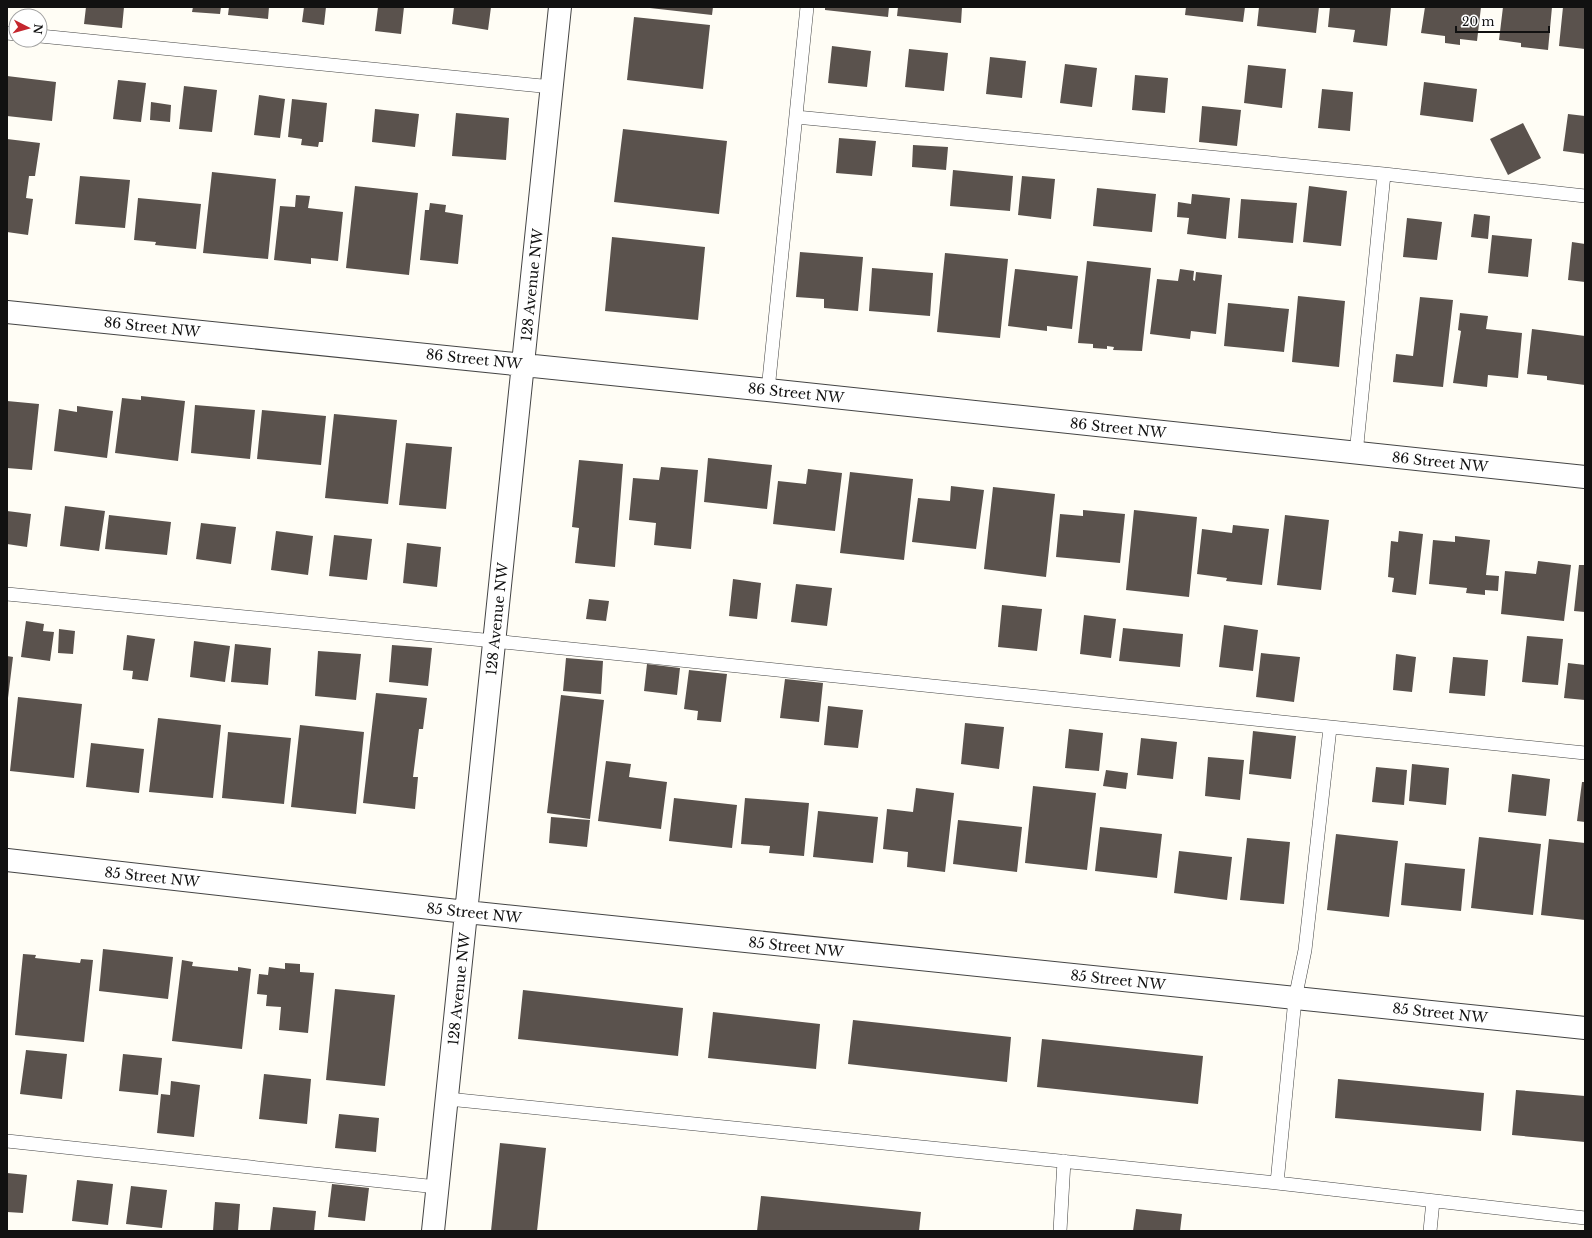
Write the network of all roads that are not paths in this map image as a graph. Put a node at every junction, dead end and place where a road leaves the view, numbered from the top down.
1 (560, 7) edge
2 (807, 7) edge
3 (48, 37) edge
4 (552, 87) junction
5 (796, 117) junction
6 (1384, 174) junction
7 (1585, 196) edge
8 (7, 312) edge
9 (524, 364) junction
10 (768, 390) junction
11 (1356, 454) junction
12 (1585, 477) edge
13 (7, 594) edge
14 (494, 641) junction
15 (1330, 728) junction
16 (1585, 753) edge
17 (7, 860) edge
18 (466, 912) junction
19 (1295, 999) junction
20 (1585, 1028) edge
21 (448, 1099) junction
22 (7, 1141) edge
23 (1064, 1161) junction
24 (1277, 1183) junction
25 (437, 1187) junction
26 (1433, 1201) junction
27 (1585, 1218) edge
28 (433, 1231) edge
29 (1060, 1231) edge
30 (1430, 1231) edge

1 - 4 street, 128 Avenue NW
2 - 5 lane
3 - 4 lane
4 - 9 street, 128 Avenue NW
5 - 6 lane
5 - 10 lane
6 - 7 lane
6 - 11 lane
8 - 9 street, 86 Street NW
9 - 10 street, 86 Street NW
9 - 14 street, 128 Avenue NW
10 - 11 street, 86 Street NW
11 - 12 street, 86 Street NW
13 - 14 lane
14 - 15 lane
14 - 18 street, 128 Avenue NW
15 - 16 lane
15 - 19 lane
17 - 18 street, 85 Street NW
18 - 19 street, 85 Street NW
18 - 21 street, 128 Avenue NW
19 - 20 street, 85 Street NW
19 - 24 lane
21 - 23 lane
21 - 25 street, 128 Avenue NW
22 - 25 lane
23 - 24 lane
23 - 29 lane
24 - 26 lane
25 - 28 street, 128 Avenue NW
26 - 27 lane
26 - 30 lane

